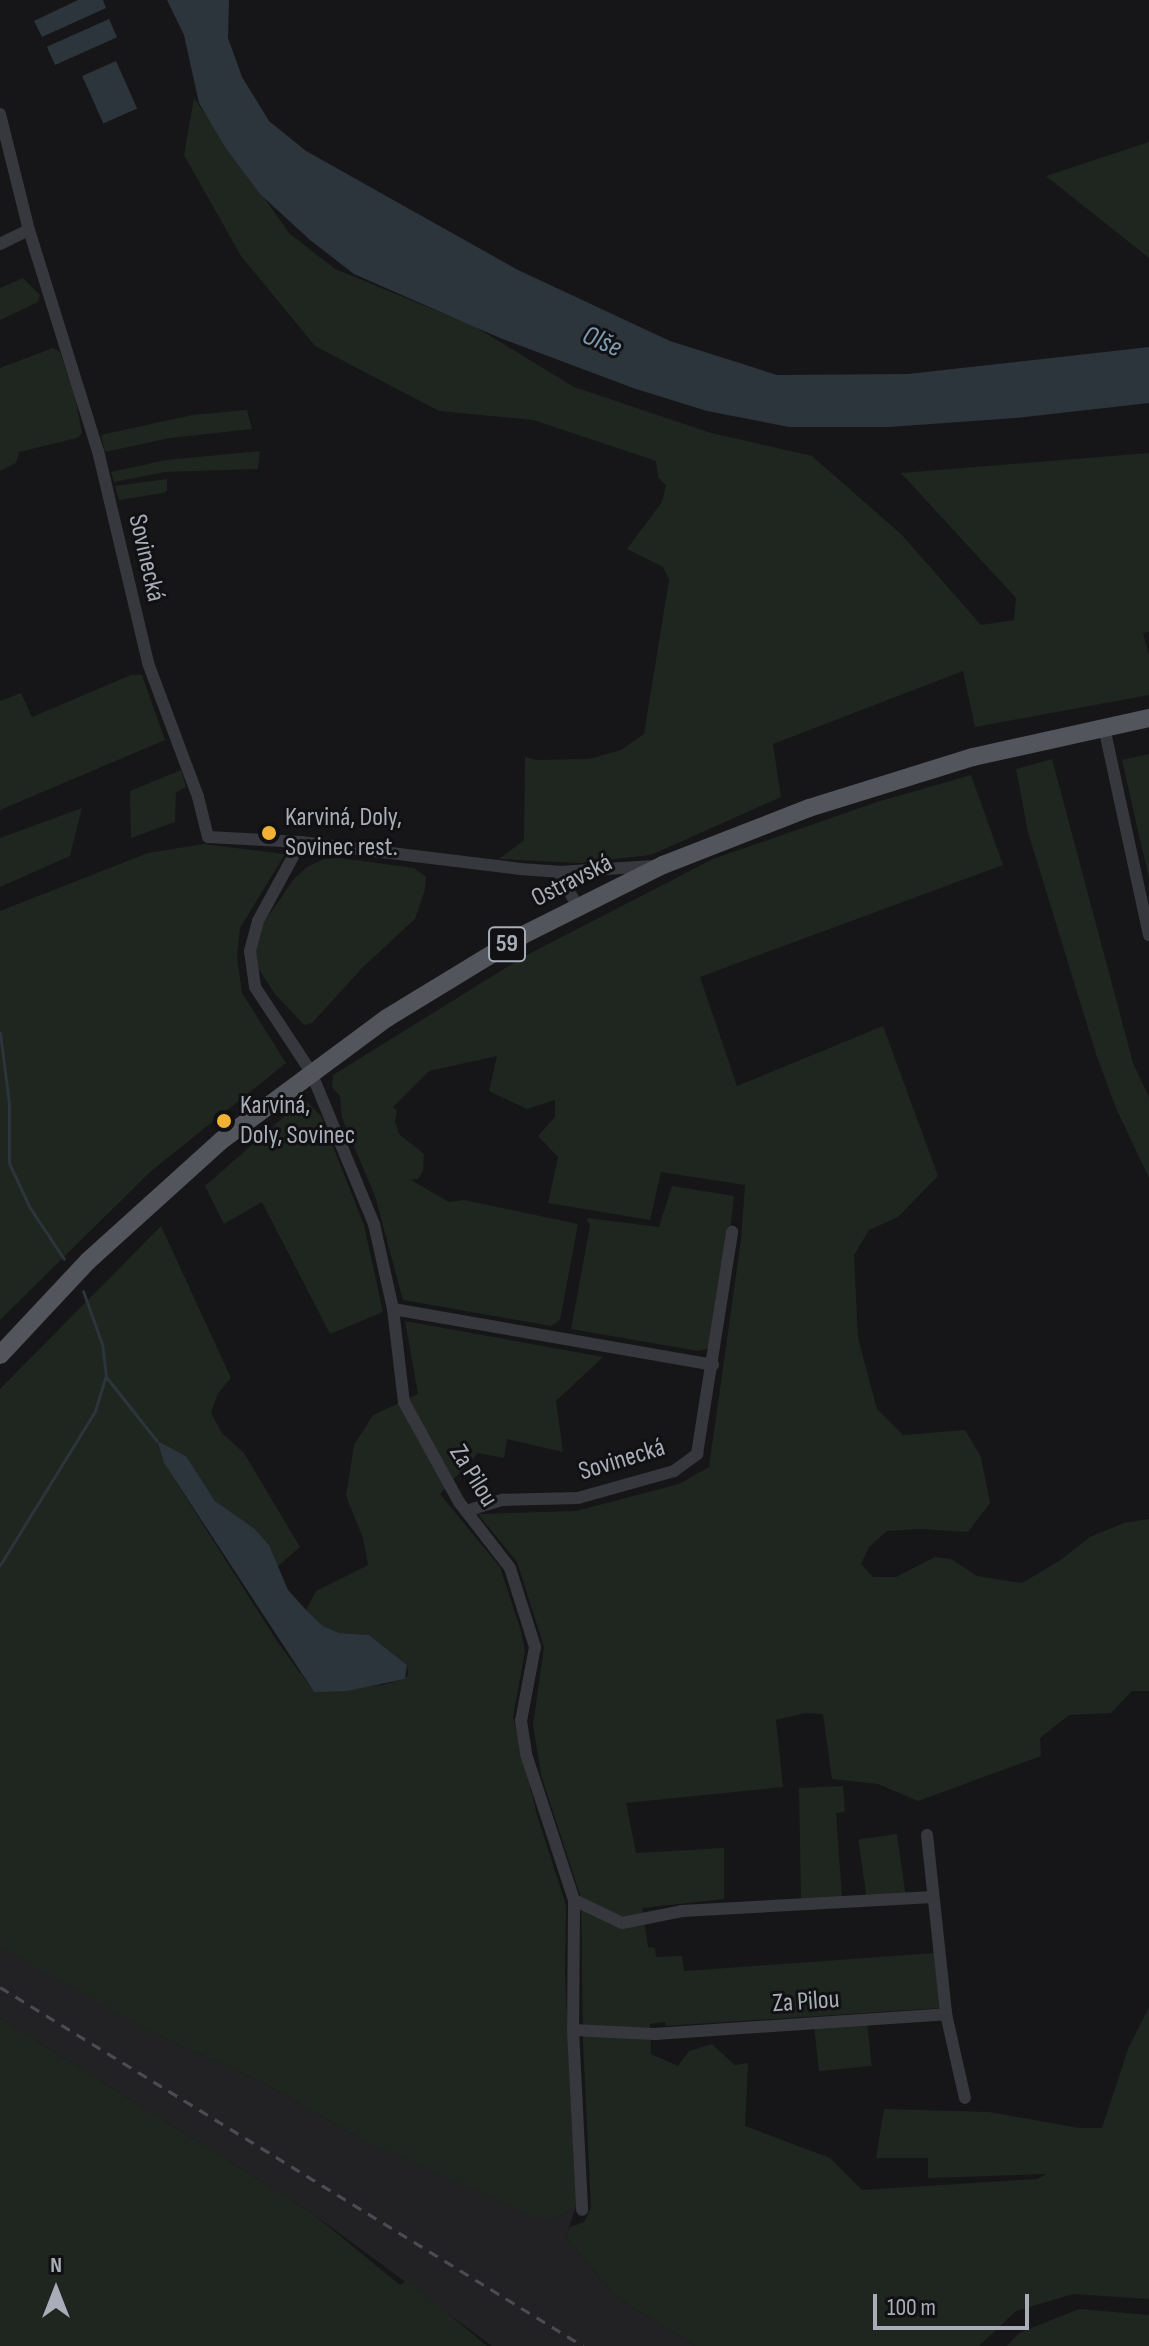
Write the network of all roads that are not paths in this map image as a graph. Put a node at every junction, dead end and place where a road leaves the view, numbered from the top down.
1 (0, 114) edge
2 (29, 230) junction
3 (0, 244) edge
4 (1149, 718) edge
5 (1104, 727) junction
6 (301, 842) junction
7 (663, 865) junction
8 (559, 872) junction
9 (577, 906) junction
10 (1149, 935) edge
11 (311, 1072) junction
12 (732, 1232) dead end
13 (393, 1309) junction
14 (0, 1355) edge
15 (713, 1365) junction
16 (466, 1511) junction
17 (927, 1835) dead end
18 (933, 1897) junction
19 (574, 1900) junction
20 (946, 2014) junction
21 (573, 2030) junction
22 (965, 2098) dead end
23 (582, 2210) dead end

1 - 2 street
2 - 3 street
2 - 6 street, Sovinecká
4 - 5 main road, Ostravská / 59
5 - 7 main road, Ostravská / 59
5 - 10 street
6 - 8 street, Sovinecká
6 - 11 street
7 - 8 street, Sovinecká
7 - 9 main road, Ostravská / 59
8 - 9 street
9 - 11 main road, Ostravská / 59
11 - 13 street, Za Pilou
11 - 14 main road, Ostravská / 59
12 - 15 street, Sovinecká
13 - 15 street
13 - 16 street, Za Pilou
15 - 16 street, Sovinecká
16 - 19 street, Za Pilou
17 - 18 street
18 - 19 street
18 - 20 street
19 - 21 street, Za Pilou
20 - 21 street, Za Pilou
20 - 22 street
21 - 23 street, Za Pilou

